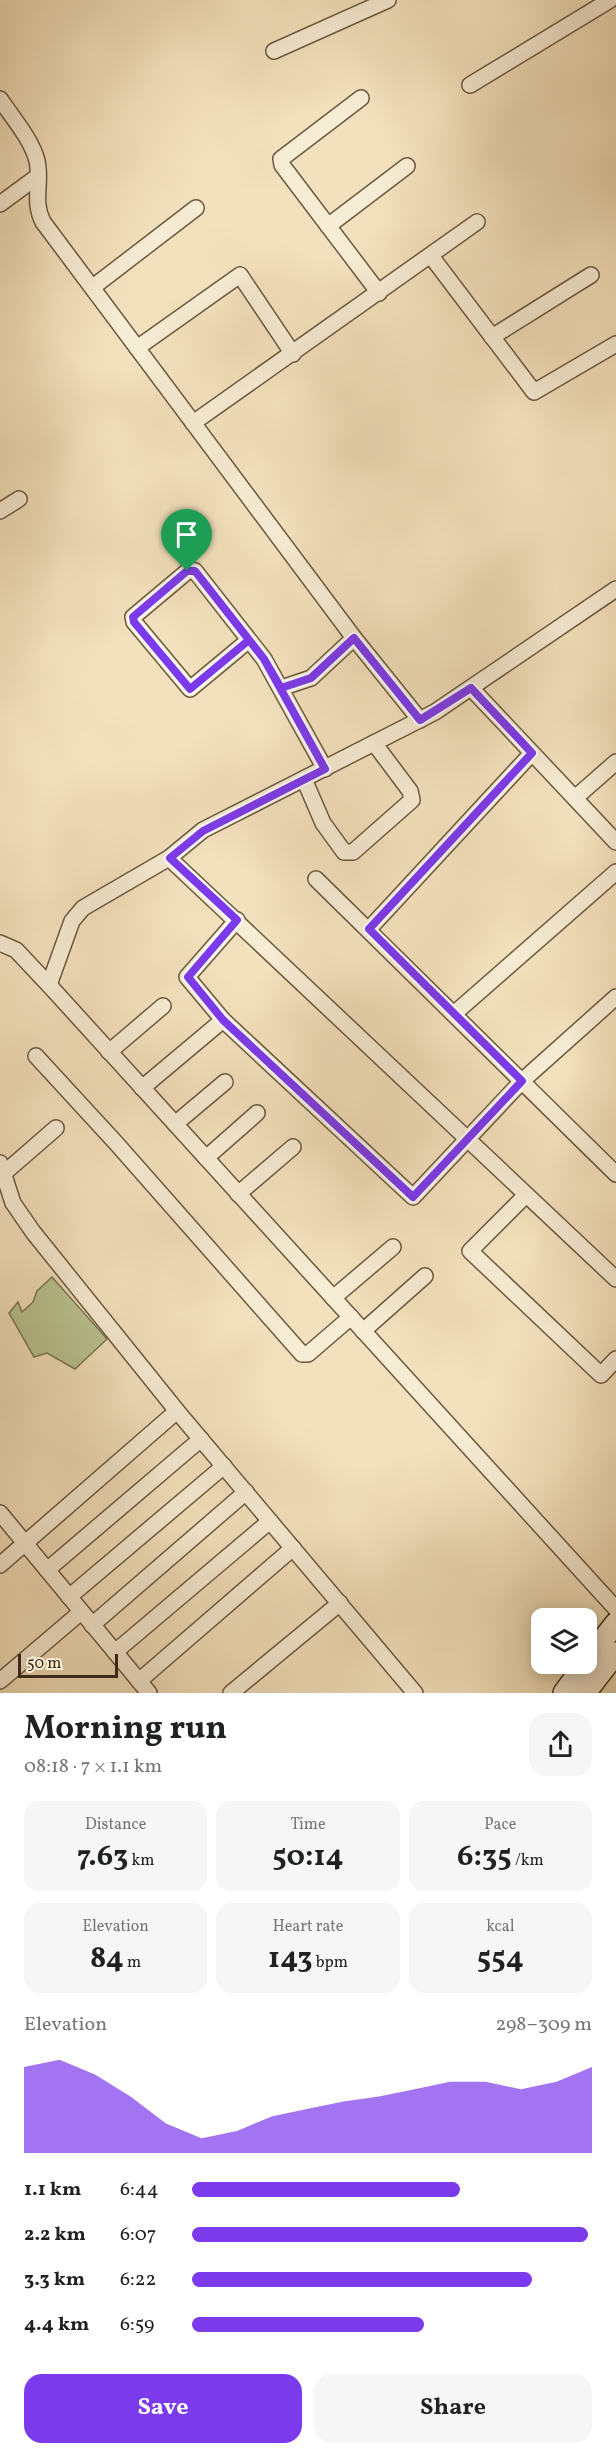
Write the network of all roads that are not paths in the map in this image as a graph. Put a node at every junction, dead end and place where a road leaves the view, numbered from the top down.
1 (610, 0) edge
2 (378, 2) edge
3 (274, 51) dead end
4 (470, 85) dead end
5 (361, 98) dead end
6 (2, 106) edge
7 (407, 166) dead end
8 (39, 176) junction
9 (0, 204) edge
10 (196, 208) dead end
11 (477, 222) dead end
12 (328, 226) junction
13 (431, 256) junction
14 (591, 275) dead end
15 (93, 287) junction
16 (379, 293) junction
17 (492, 337) junction
18 (616, 344) edge
19 (137, 348) junction
20 (293, 354) junction
21 (193, 423) junction
22 (19, 499) dead end
23 (0, 511) edge
24 (616, 589) edge
25 (354, 638) junction
26 (249, 640) junction
27 (281, 688) junction
28 (471, 688) junction
29 (420, 720) junction
30 (374, 743) junction
31 (532, 753) junction
32 (616, 762) edge
33 (325, 769) junction
34 (304, 779) junction
35 (575, 798) junction
36 (616, 842) edge
37 (170, 858) junction
38 (616, 872) edge
39 (316, 879) dead end
40 (237, 920) junction
41 (369, 929) junction
42 (0, 943) edge
43 (48, 985) junction
44 (616, 997) edge
45 (163, 1006) dead end
46 (455, 1013) junction
47 (223, 1020) junction
48 (109, 1052) junction
49 (36, 1056) dead end
50 (522, 1081) junction
51 (225, 1082) dead end
52 (142, 1088) junction
53 (257, 1113) dead end
54 (175, 1124) junction
55 (56, 1128) dead end
56 (466, 1139) junction
57 (292, 1147) dead end
58 (206, 1158) junction
59 (1, 1168) edge
60 (616, 1174) edge
61 (238, 1194) junction
62 (526, 1195) junction
63 (393, 1247) dead end
64 (425, 1276) dead end
65 (616, 1279) edge
66 (333, 1298) junction
67 (351, 1317) junction
68 (363, 1331) junction
69 (616, 1359) edge
70 (177, 1411) junction
71 (201, 1439) junction
72 (224, 1466) junction
73 (246, 1492) junction
74 (0, 1514) edge
75 (270, 1521) junction
76 (25, 1544) junction
77 (293, 1548) junction
78 (0, 1565) edge
79 (47, 1570) junction
80 (69, 1597) junction
81 (340, 1603) junction
82 (616, 1609) edge
83 (81, 1611) junction
84 (616, 1623) edge
85 (92, 1625) junction
86 (597, 1648) edge
87 (115, 1652) junction
88 (616, 1653) edge
89 (577, 1674) edge
90 (0, 1681) edge
91 (144, 1687) edge
92 (593, 1690) edge
93 (231, 1693) edge
94 (416, 1693) edge
95 (564, 1693) edge

1 - 4 street
2 - 3 street
5 - 12 street
6 - 8 street
7 - 12 street
8 - 9 street
8 - 15 street
10 - 15 street
11 - 13 street
12 - 16 street
13 - 16 street
13 - 17 street
14 - 17 street
15 - 19 street
16 - 20 street
17 - 18 street
19 - 20 street
19 - 21 street
20 - 21 street
21 - 25 street
22 - 23 street
24 - 28 street
25 - 27 street
25 - 29 street
26 - 26 street
26 - 27 street
27 - 33 street
28 - 29 street
28 - 31 street
29 - 30 street
30 - 33 street
30 - 34 street
31 - 35 street
31 - 41 street
32 - 35 street
33 - 34 street
34 - 37 street
35 - 36 street
37 - 40 street
37 - 43 street
38 - 46 street
39 - 41 street
40 - 47 street
40 - 56 street
41 - 46 street
42 - 43 street
43 - 48 street
44 - 50 street
45 - 48 street
46 - 50 street
47 - 52 street
47 - 56 street
48 - 52 street
49 - 67 street
50 - 56 street
50 - 60 street
51 - 54 street
52 - 54 street
53 - 58 street
54 - 58 street
55 - 59 street
56 - 62 street
57 - 61 street
58 - 61 street
59 - 70 street
61 - 66 street
62 - 65 street
62 - 69 street
63 - 66 street
64 - 68 street
66 - 67 street
67 - 68 street
68 - 82 street
70 - 71 street
70 - 76 street
71 - 72 street
71 - 79 street
72 - 73 street
72 - 80 street
73 - 75 street
73 - 85 street
74 - 76 street
75 - 77 street
75 - 87 street
76 - 78 street
76 - 79 street
77 - 81 street
77 - 91 street
79 - 80 street
80 - 83 street
81 - 93 street
81 - 94 street
83 - 85 street
83 - 90 street
84 - 86 main road
85 - 87 street
87 - 91 street
88 - 92 main road
89 - 95 main road

